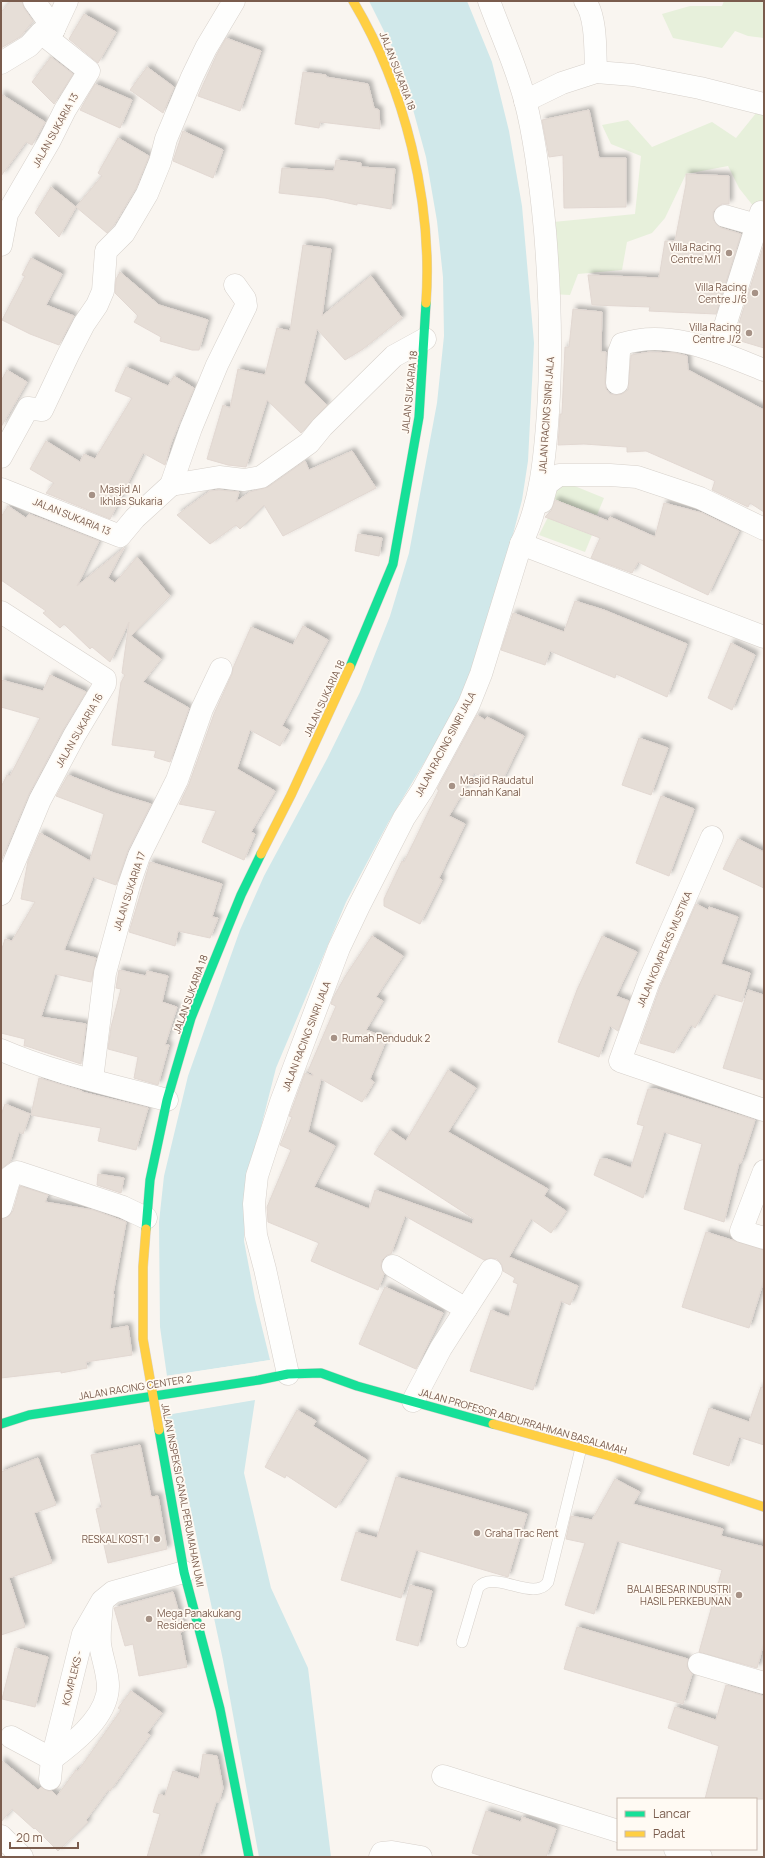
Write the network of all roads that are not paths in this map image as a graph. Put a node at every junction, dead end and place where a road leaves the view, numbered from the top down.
1 (34, 1) edge
2 (67, 1) edge
3 (234, 1) edge
4 (352, 1) edge
5 (489, 1) edge
6 (585, 1) edge
7 (48, 31) junction
8 (1, 63) edge
9 (596, 72) junction
10 (525, 100) junction
11 (764, 104) edge
12 (725, 216) dead end
13 (1, 245) edge
14 (235, 285) dead end
15 (425, 340) junction
16 (717, 352) junction
17 (764, 370) edge
18 (617, 383) dead end
19 (1, 458) edge
20 (170, 485) junction
21 (1, 489) edge
22 (536, 524) dead end
23 (764, 529) edge
24 (521, 544) junction
25 (1, 612) edge
26 (764, 637) edge
27 (221, 669) dead end
28 (712, 837) dead end
29 (1, 894) edge
30 (1, 1050) edge
31 (92, 1080) junction
32 (167, 1100) junction
33 (764, 1110) edge
34 (764, 1171) edge
35 (1, 1207) edge
36 (146, 1218) junction
37 (764, 1238) edge
38 (393, 1266) dead end
39 (491, 1270) dead end
40 (466, 1309) junction
41 (280, 1375) junction
42 (153, 1395) junction
43 (413, 1401) junction
44 (1, 1424) edge
45 (581, 1448) junction
46 (764, 1507) edge
47 (184, 1572) junction
48 (102, 1601) junction
49 (462, 1642) dead end
50 (699, 1664) dead end
51 (764, 1683) edge
52 (11, 1737) dead end
53 (51, 1770) junction
54 (443, 1776) dead end
55 (617, 1831) edge
56 (1, 1836) edge
57 (678, 1850) edge
58 (22, 1857) edge
59 (249, 1857) edge
60 (380, 1857) edge
61 (421, 1857) edge
62 (701, 1857) edge

1 - 7 street
2 - 7 street
3 - 19 street
4 - 15 street, JALAN SUKARIA 18
5 - 10 street, JALAN RACING SINRI JALA
6 - 9 street
7 - 8 street
7 - 13 street, JALAN SUKARIA 13
9 - 10 street
9 - 11 street
10 - 24 street, JALAN RACING SINRI JALA
12 - 16 street
14 - 20 street
15 - 20 street
15 - 32 street, JALAN SUKARIA 18
16 - 17 street
16 - 18 street
20 - 21 street, JALAN SUKARIA 13
22 - 23 street
24 - 26 street
24 - 41 street, JALAN RACING SINRI JALA
25 - 29 street, JALAN SUKARIA 16
27 - 31 street, JALAN SUKARIA 17
28 - 33 street, JALAN KOMPLEKS MUSTIKA
30 - 31 street
31 - 32 street
32 - 36 street, JALAN SUKARIA 18
34 - 37 street
35 - 36 street
36 - 42 street, JALAN SUKARIA 18
38 - 40 street
39 - 40 street
40 - 43 street
41 - 42 street, JALAN RACING CENTER 2
41 - 43 street, JALAN PROFESOR ABDURRAHMAN BASALAMAH
42 - 44 street, JALAN RACING CENTER 2
42 - 47 street, JALAN INSPEKSI CANAL PERUMAHAN UMI
43 - 45 street, JALAN PROFESOR ABDURRAHMAN BASALAMAH
45 - 46 street, JALAN PROFESOR ABDURRAHMAN BASALAMAH
45 - 49 lane
47 - 48 street, KOMPLEKS -
47 - 59 street, JALAN INSPEKSI CANAL PERUMAHAN UMI
48 - 53 street, KOMPLEKS -
48 - 53 street
50 - 51 street
52 - 53 street
54 - 55 street
56 - 58 street
57 - 62 street
60 - 61 street

